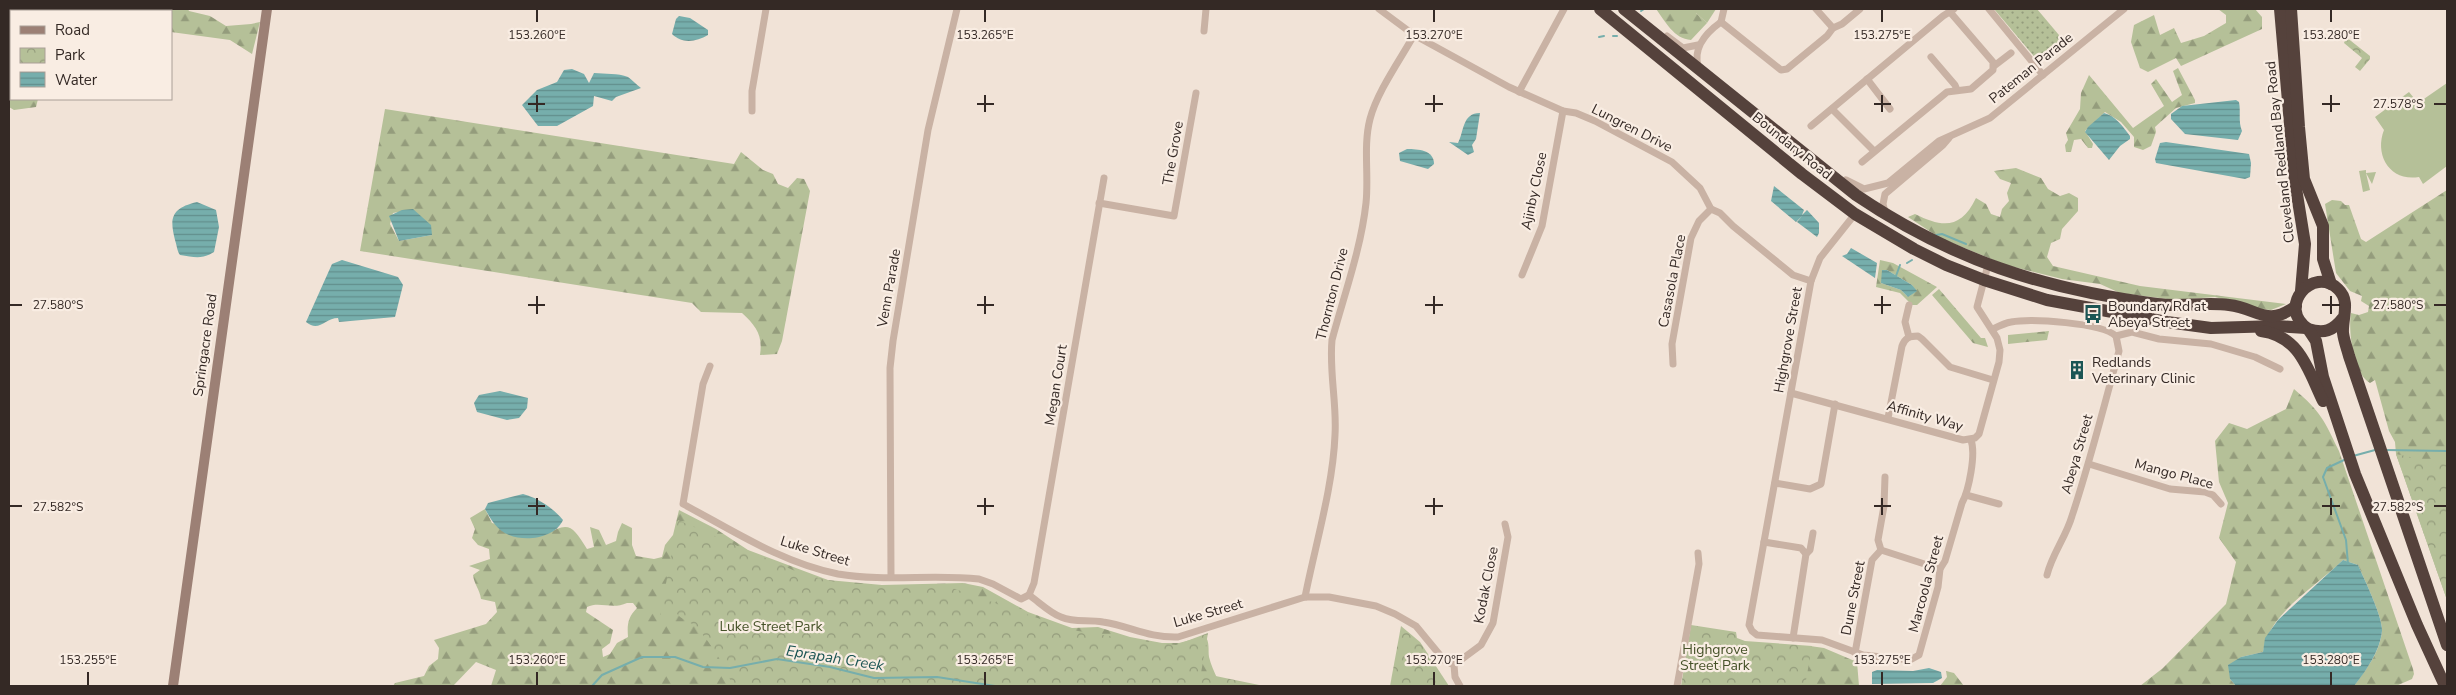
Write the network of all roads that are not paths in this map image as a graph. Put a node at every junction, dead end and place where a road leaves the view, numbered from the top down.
1 (267, 9) edge
2 (766, 9) edge
3 (957, 9) edge
4 (1206, 9) edge
5 (1380, 9) edge
6 (1564, 9) edge
7 (1600, 9) edge
8 (1624, 9) edge
9 (1631, 9) edge
10 (1724, 9) edge
11 (1816, 9) edge
12 (1860, 9) edge
13 (1989, 9) edge
14 (2124, 9) edge
15 (2280, 9) edge
16 (2291, 9) edge
17 (1952, 10) edge
18 (1722, 22) junction
19 (1832, 28) junction
20 (1204, 31) dead end
21 (1414, 35) junction
22 (1698, 45) junction
23 (2011, 53) dead end
24 (1931, 57) dead end
25 (1994, 66) junction
26 (1699, 69) junction
27 (2043, 75) junction
28 (1867, 79) junction
29 (1957, 90) junction
30 (1519, 92) junction
31 (1196, 93) dead end
32 (1832, 108) junction
33 (1890, 108) dead end
34 (752, 111) dead end
35 (1563, 111) junction
36 (1810, 126) dead end
37 (1949, 137) junction
38 (1874, 152) junction
39 (1813, 162) junction
40 (1862, 162) dead end
41 (1104, 178) dead end
42 (1098, 203) junction
43 (1711, 209) junction
44 (1855, 214) junction
45 (1885, 215) junction
46 (1988, 265) junction
47 (1522, 275) dead end
48 (1811, 280) junction
49 (1984, 280) junction
50 (2331, 284) junction
51 (2301, 291) junction
52 (1909, 305) dead end
53 (2296, 306) junction
54 (2343, 318) junction
55 (2241, 328) junction
56 (2307, 328) junction
57 (1993, 329) junction
58 (2116, 336) junction
59 (1909, 337) junction
60 (1673, 364) dead end
61 (710, 366) dead end
62 (2280, 369) dead end
63 (1993, 380) junction
64 (1791, 393) junction
65 (2324, 393) junction
66 (1835, 404) junction
67 (1888, 418) junction
68 (1971, 440) junction
69 (2089, 464) junction
70 (1885, 478) dead end
71 (1775, 483) junction
72 (1966, 495) junction
73 (2000, 504) dead end
74 (2221, 504) dead end
75 (1506, 524) dead end
76 (1813, 532) dead end
77 (1764, 542) junction
78 (1881, 550) junction
79 (1698, 552) dead end
80 (1806, 554) junction
81 (1940, 569) junction
82 (2046, 575) dead end
83 (891, 577) junction
84 (1029, 595) junction
85 (1305, 597) junction
86 (1752, 631) joint
87 (1793, 638) junction
88 (2447, 645) edge
89 (1855, 653) junction
90 (1454, 665) junction
91 (173, 686) edge
92 (1460, 686) edge
93 (1677, 686) edge
94 (2445, 686) edge

1 - 91 street, Springacre Road
2 - 34 street
3 - 83 street, Venn Parade
4 - 20 street
5 - 21 street, Lungren Drive
6 - 30 street
7 - 44 highway, Boundary Road
8 - 26 highway, Boundary Road
9 - 22 street
10 - 18 street
11 - 19 street
12 - 19 street
13 - 27 street
14 - 27 street, Pateman Parade
15 - 51 highway, Cleveland Redland Bay Road
16 - 50 highway, Cleveland Redland Bay Road
17 - 25 street
17 - 28 street
18 - 19 street
18 - 22 street
21 - 30 street, Lungren Drive
21 - 85 street, Thornton Drive
22 - 26 street
23 - 25 street
24 - 29 street
25 - 29 street
26 - 39 highway, Boundary Road
27 - 37 street, Pateman Parade
28 - 32 street
28 - 33 street
29 - 38 street
30 - 35 street, Lungren Drive
31 - 42 street, The Grove
32 - 36 street
32 - 38 street
35 - 43 street, Lungren Drive
35 - 47 street, Ajinby Close
37 - 39 street, Pateman Parade
37 - 45 street, Pateman Parade
38 - 40 street
39 - 45 highway, Boundary Road
41 - 42 street, Megan Court
42 - 84 street, Megan Court
43 - 48 street, Lungren Drive
43 - 60 street, Casasola Place
44 - 48 street, Highgrove Street
44 - 49 highway, Boundary Road
45 - 46 highway, Boundary Road
46 - 49 street
46 - 53 highway, Boundary Road
48 - 64 street, Highgrove Street
49 - 55 highway, Boundary Road
49 - 57 street, Affinity Way
50 - 51 highway
50 - 54 highway, Cleveland Redland Bay Road
51 - 53 highway, Cleveland Redland Bay Road
52 - 59 street
53 - 56 highway
54 - 56 highway
54 - 88 highway, Cleveland Redland Bay Road
55 - 56 highway, Boundary Road
55 - 65 highway
56 - 65 highway
57 - 58 street
57 - 63 street, Affinity Way
58 - 62 street
58 - 69 street, Abeya Street
59 - 63 street
59 - 67 street
61 - 83 street, Luke Street
63 - 68 street, Affinity Way
64 - 66 street, Affinity Way
64 - 71 street, Highgrove Street
65 - 94 highway
66 - 67 street, Affinity Way
66 - 71 street
67 - 68 street, Affinity Way
68 - 72 street, Marcoola Street
69 - 74 street, Mango Place
69 - 82 street, Abeya Street
70 - 78 street
71 - 77 street, Highgrove Street
72 - 73 street
72 - 81 street, Marcoola Street
75 - 90 street, Kodak Close
76 - 80 street
77 - 80 street
77 - 86 street, Highgrove Street
78 - 81 street
78 - 89 street, Dune Street
79 - 93 street
80 - 87 street
81 - 89 street, Marcoola Street
83 - 84 street, Luke Street
84 - 85 street, Luke Street
85 - 90 street, Luke Street
86 - 87 street, Marcoola Street
87 - 89 street, Marcoola Street
90 - 92 street

